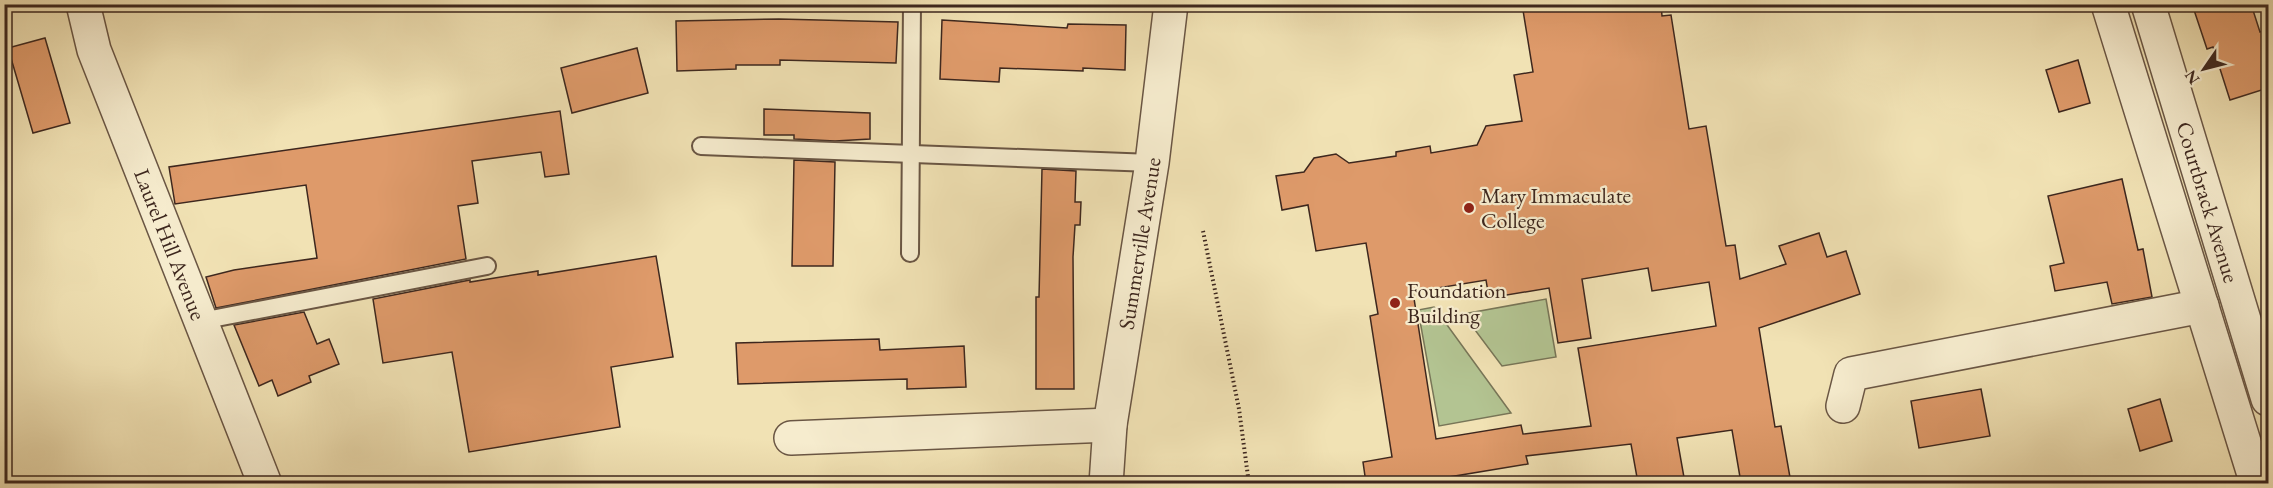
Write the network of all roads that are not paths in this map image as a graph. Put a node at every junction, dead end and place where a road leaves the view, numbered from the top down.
1 (83, 4) edge
2 (912, 4) edge
3 (1171, 4) edge
4 (2150, 12) edge
5 (2111, 17) edge
6 (701, 146) dead end
7 (911, 154) junction
8 (1152, 163) junction
9 (910, 253) dead end
10 (487, 266) dead end
11 (2202, 306) junction
12 (201, 321) junction
13 (2268, 399) edge
14 (1843, 406) dead end
15 (1110, 425) junction
16 (791, 438) dead end
17 (265, 483) edge
18 (1106, 483) edge
19 (2257, 483) edge

1 - 12 street, Laurel Hill Avenue
2 - 7 lane
3 - 8 street, Summerville Avenue
4 - 5 lane
4 - 13 street, Courtbrack Avenue
5 - 11 street
6 - 7 lane
7 - 8 lane
7 - 9 lane
8 - 15 street, Summerville Avenue
10 - 12 lane
11 - 14 street
11 - 19 street
12 - 17 street, Laurel Hill Avenue
15 - 16 street
15 - 18 street, Summerville Avenue

